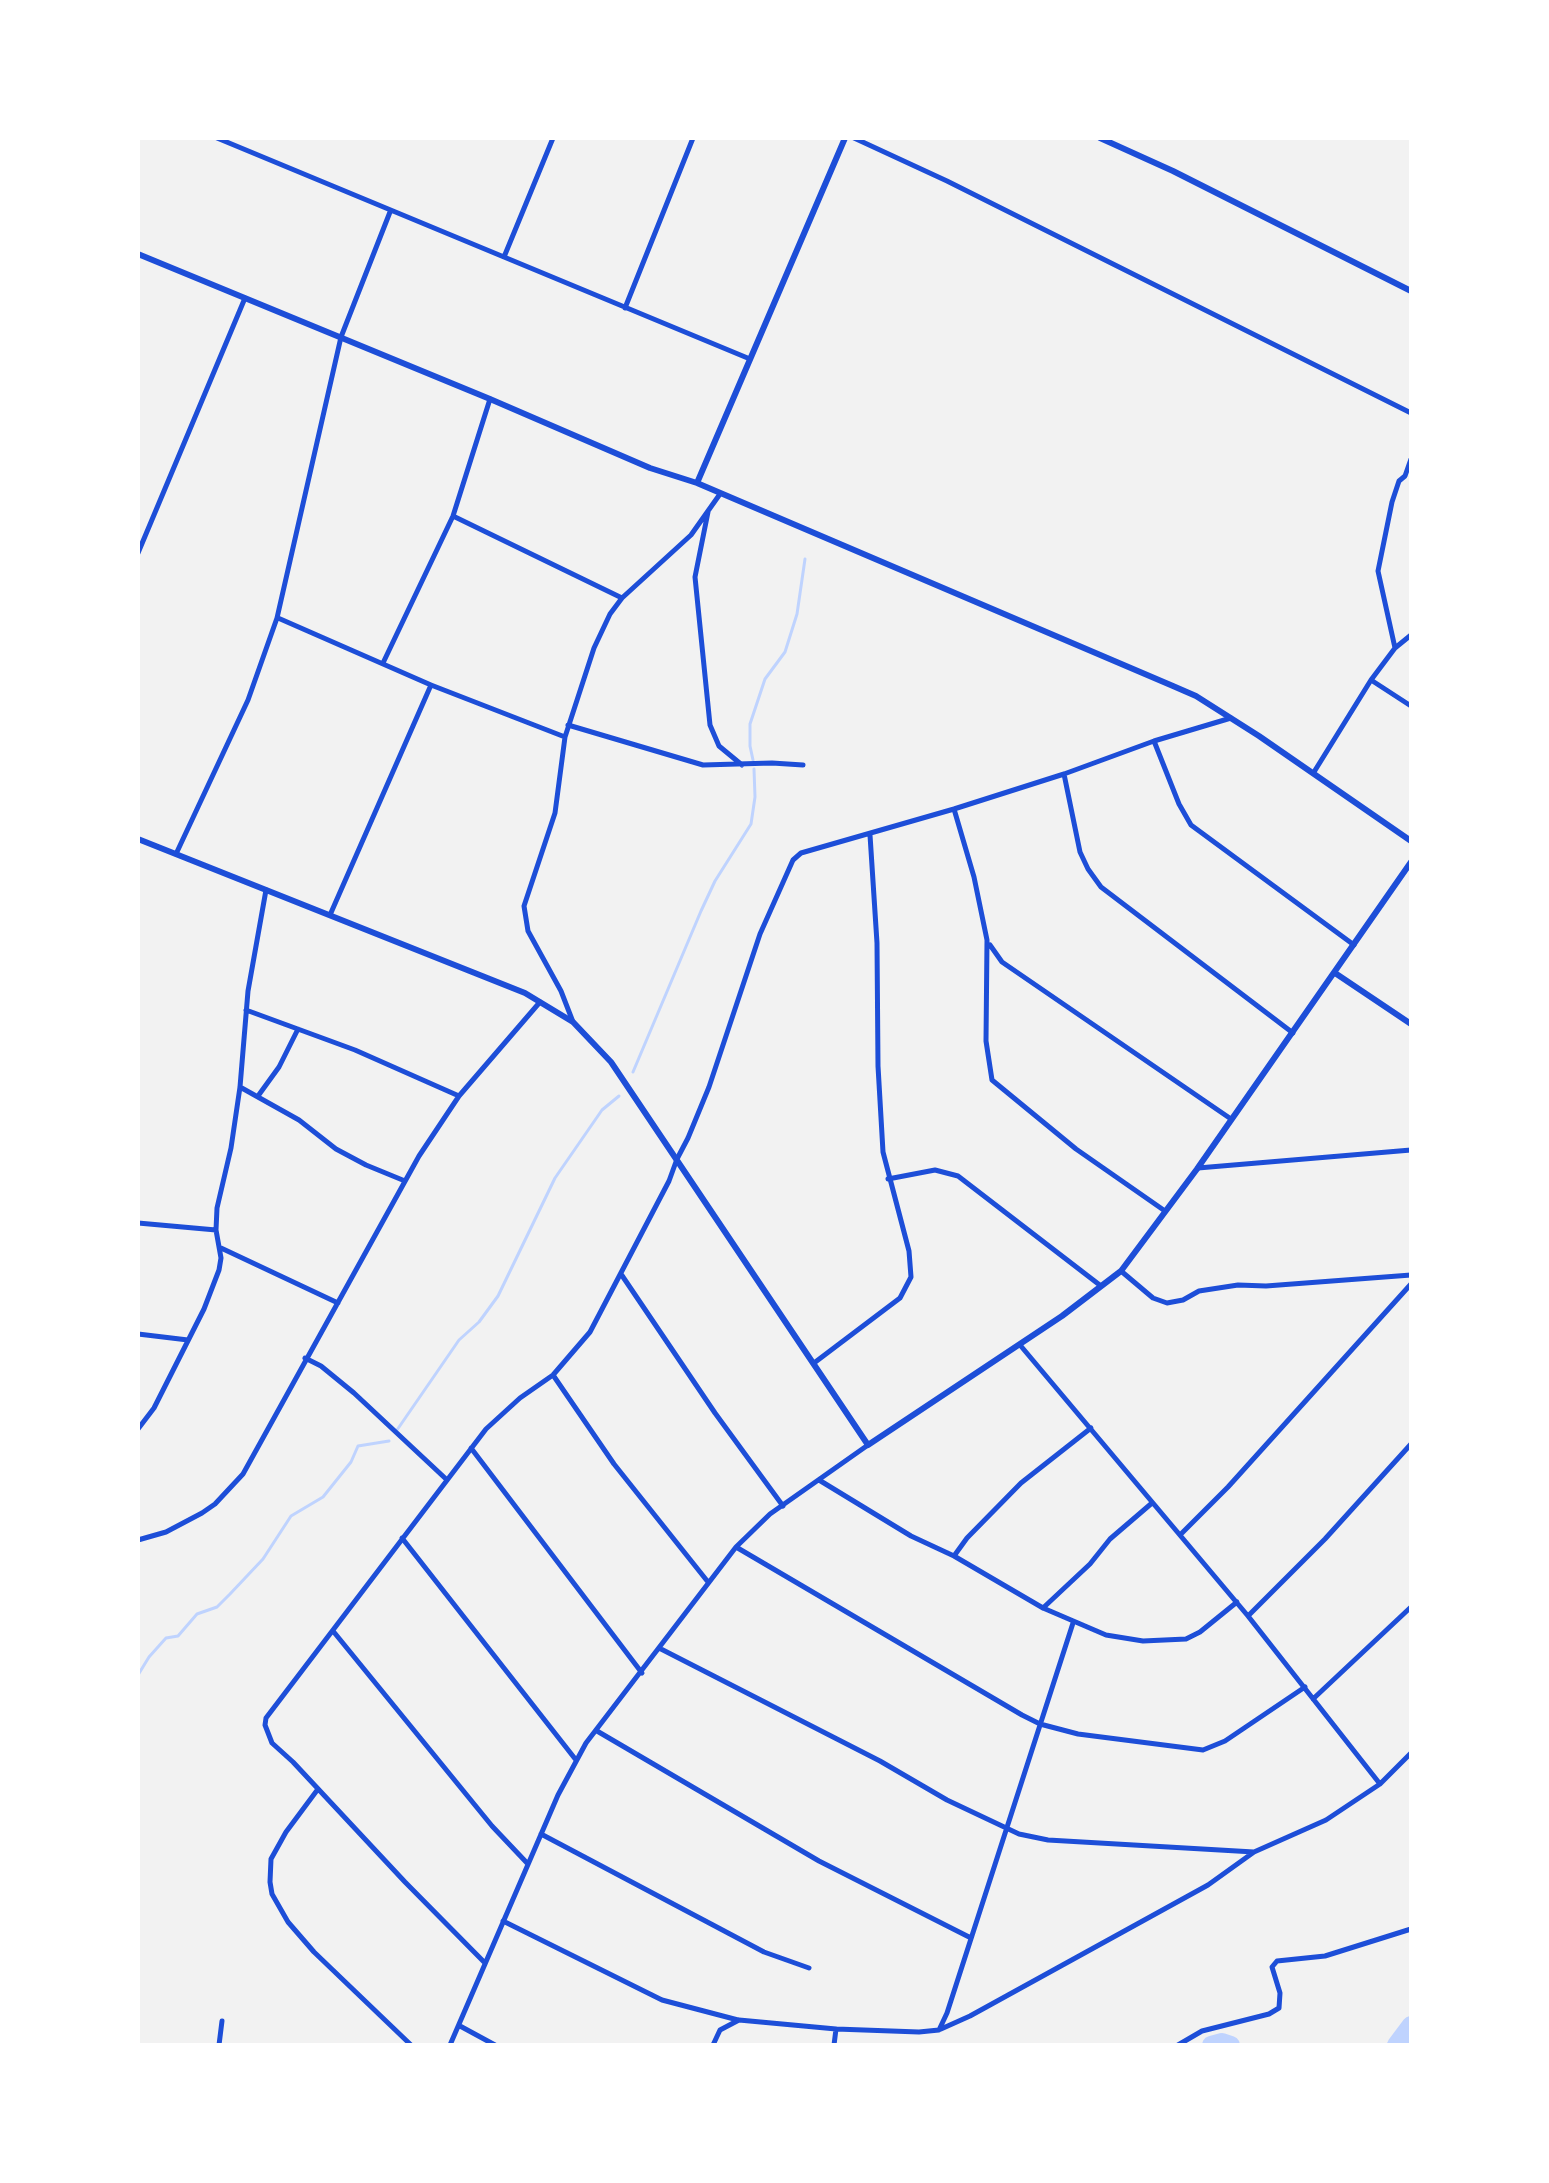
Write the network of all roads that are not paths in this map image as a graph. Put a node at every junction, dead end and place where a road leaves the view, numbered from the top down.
1 (217, 138) edge
2 (553, 138) edge
3 (693, 138) edge
4 (845, 138) edge
5 (854, 138) edge
6 (1100, 138) edge
7 (390, 212) junction
8 (139, 257) edge
9 (504, 257) junction
10 (1411, 291) edge
11 (245, 298) junction
12 (625, 308) junction
13 (341, 337) junction
14 (751, 360) junction
15 (490, 399) junction
16 (1411, 413) edge
17 (1411, 459) edge
18 (697, 483) junction
19 (720, 494) junction
20 (709, 507) junction
21 (453, 516) junction
22 (138, 553) edge
23 (622, 598) junction
24 (277, 618) junction
25 (1411, 635) edge
26 (1395, 648) junction
27 (383, 663) junction
28 (1371, 680) junction
29 (431, 685) junction
30 (1411, 706) edge
31 (1231, 718) junction
32 (568, 725) junction
33 (565, 737) junction
34 (1154, 741) junction
35 (742, 765) junction
36 (803, 765) dead end
37 (1314, 772) junction
38 (1064, 774) junction
39 (954, 809) junction
40 (870, 835) junction
41 (138, 839) edge
42 (1411, 841) edge
43 (176, 854) junction
44 (1411, 862) edge
45 (266, 890) junction
46 (330, 915) junction
47 (987, 940) junction
48 (1354, 945) junction
49 (1335, 973) junction
50 (540, 1001) junction
51 (246, 1010) junction
52 (573, 1022) junction
53 (1411, 1024) edge
54 (298, 1029) junction
55 (1293, 1033) junction
56 (240, 1087) junction
57 (258, 1096) junction
58 (459, 1096) junction
59 (1231, 1119) junction
60 (1411, 1150) edge
61 (677, 1159) junction
62 (1197, 1169) junction
63 (888, 1179) junction
64 (406, 1181) junction
65 (1165, 1211) junction
66 (138, 1223) edge
67 (216, 1230) junction
68 (221, 1248) junction
69 (1121, 1271) junction
70 (621, 1274) junction
71 (1411, 1275) edge
72 (1411, 1284) edge
73 (1101, 1286) junction
74 (338, 1303) junction
75 (138, 1334) edge
76 (188, 1340) junction
77 (1020, 1345) junction
78 (305, 1358) junction
79 (814, 1363) junction
80 (553, 1375) junction
81 (1091, 1428) junction
82 (138, 1429) edge
83 (1411, 1444) edge
84 (868, 1445) junction
85 (471, 1448) junction
86 (446, 1479) junction
87 (819, 1480) junction
88 (1152, 1503) junction
89 (783, 1506) junction
90 (1180, 1535) junction
91 (402, 1538) junction
92 (138, 1540) edge
93 (736, 1547) junction
94 (954, 1556) junction
95 (708, 1582) junction
96 (1237, 1602) junction
97 (1411, 1607) edge
98 (1043, 1608) junction
99 (1248, 1616) junction
100 (1073, 1623) junction
101 (333, 1631) junction
102 (659, 1648) junction
103 (642, 1673) junction
104 (1305, 1687) junction
105 (1313, 1699) junction
106 (1040, 1724) junction
107 (597, 1731) junction
108 (1411, 1753) edge
109 (576, 1760) junction
110 (1380, 1784) junction
111 (318, 1789) junction
112 (1005, 1828) junction
113 (541, 1834) junction
114 (1254, 1852) junction
115 (527, 1863) junction
116 (503, 1921) junction
117 (1411, 1929) edge
118 (971, 1938) junction
119 (485, 1963) junction
120 (809, 1968) dead end
121 (739, 2020) junction
122 (222, 2021) dead end
123 (460, 2026) junction
124 (836, 2029) junction
125 (939, 2030) junction
126 (219, 2045) edge
127 (411, 2045) edge
128 (450, 2045) edge
129 (495, 2045) edge
130 (713, 2045) edge
131 (834, 2045) edge
132 (1178, 2045) edge

1 - 7 street
2 - 9 street
3 - 12 street
4 - 14 street
5 - 16 street
6 - 10 street
7 - 9 street
7 - 13 street
8 - 11 street
9 - 12 street
11 - 13 street
11 - 22 street
12 - 14 street
13 - 15 street
13 - 24 street
14 - 18 street
15 - 18 street
15 - 21 street
17 - 26 street
18 - 19 street
19 - 20 street
19 - 31 street
20 - 23 street
20 - 35 street
21 - 23 street
21 - 27 street
23 - 32 street
24 - 27 street
24 - 43 street
25 - 26 street
26 - 28 street
27 - 29 street
28 - 30 street
28 - 37 street
29 - 33 street
29 - 46 street
31 - 34 street
31 - 37 street
32 - 33 street
32 - 35 street
33 - 52 street
34 - 38 street
34 - 48 street
35 - 36 street
37 - 42 street
38 - 39 street
38 - 55 street
39 - 40 street
39 - 47 street
40 - 61 street
40 - 63 street
41 - 43 street
43 - 45 street
44 - 48 street
45 - 46 street
45 - 51 street
46 - 50 street
47 - 59 street
47 - 65 street
48 - 49 street
49 - 53 street
49 - 55 street
50 - 52 street
50 - 58 street
51 - 54 street
51 - 56 street
52 - 61 street
54 - 57 street
54 - 58 street
55 - 59 street
56 - 57 street
56 - 67 street
57 - 64 street
58 - 64 street
59 - 62 street
60 - 62 street
61 - 70 street
61 - 79 street
62 - 65 street
63 - 73 street
63 - 79 street
64 - 74 street
65 - 69 street
66 - 67 street
67 - 68 street
68 - 74 street
68 - 76 street
69 - 71 street
69 - 73 street
70 - 80 street
70 - 89 street
72 - 90 street
73 - 77 street
74 - 78 street
75 - 76 street
76 - 82 street
77 - 81 street
77 - 84 street
78 - 86 street
78 - 92 street
79 - 84 street
80 - 85 street
80 - 95 street
81 - 88 street
81 - 94 street
83 - 99 street
84 - 87 street
85 - 86 street
85 - 103 street
86 - 91 street
87 - 89 street
87 - 94 street
88 - 90 street
88 - 98 street
89 - 93 street
90 - 96 street
91 - 101 street
91 - 109 street
93 - 95 street
93 - 106 street
94 - 98 street
95 - 102 street
96 - 99 street
96 - 100 street
97 - 105 street
98 - 100 street
99 - 104 street
100 - 106 street
101 - 111 street
101 - 115 street
102 - 103 street
102 - 112 street
103 - 107 street
104 - 105 street
104 - 106 street
105 - 110 street
106 - 112 street
107 - 109 street
107 - 118 street
108 - 110 street
109 - 113 street
110 - 114 street
111 - 119 street
111 - 127 street
112 - 114 street
112 - 118 street
113 - 115 street
113 - 120 street
114 - 125 street
115 - 116 street
116 - 119 street
116 - 121 street
117 - 132 street
118 - 125 street
119 - 123 street
121 - 124 street
121 - 130 street
122 - 126 street
123 - 128 street
123 - 129 street
124 - 125 street
124 - 131 street

